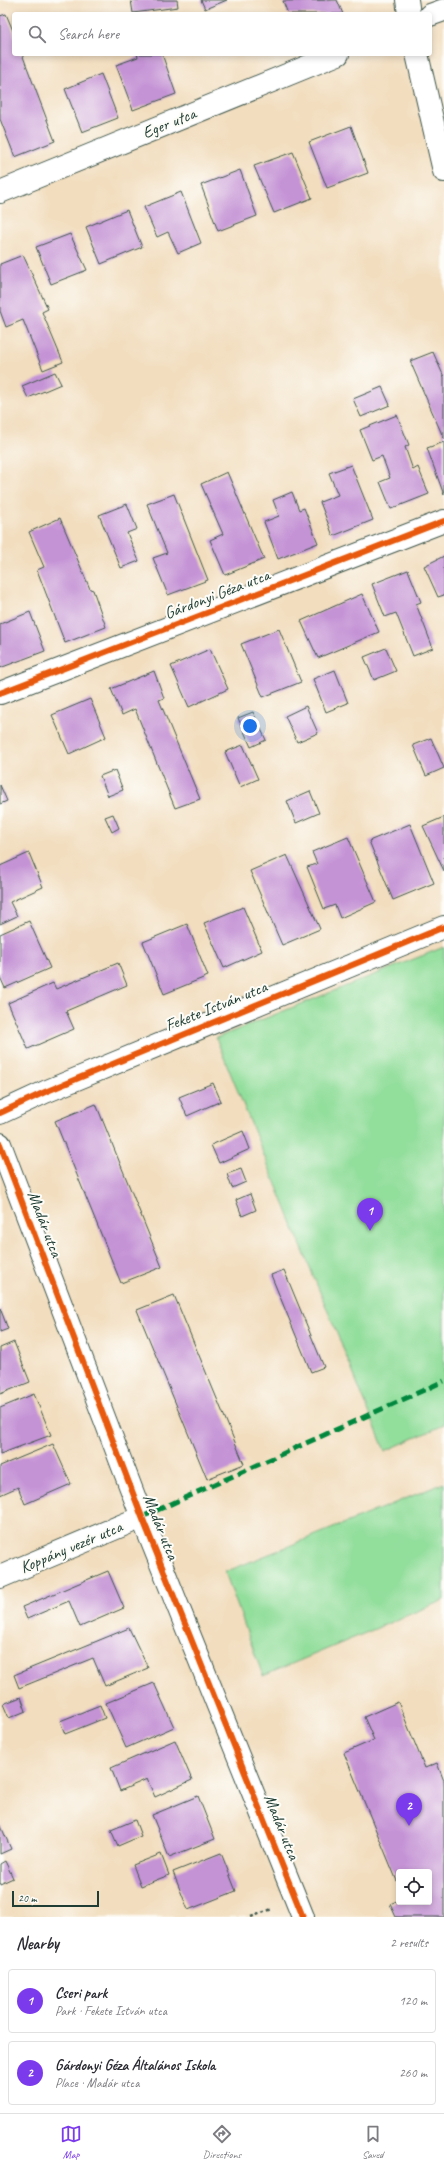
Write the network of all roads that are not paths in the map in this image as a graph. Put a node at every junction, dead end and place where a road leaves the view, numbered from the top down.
1 (407, 0) edge
2 (444, 10) edge
3 (409, 12) edge
4 (432, 14) edge
5 (333, 56) edge
6 (417, 56) edge
7 (444, 172) edge
8 (0, 192) edge
9 (444, 521) edge
10 (0, 693) edge
11 (444, 926) edge
12 (0, 1113) edge
13 (0, 1144) edge
14 (142, 1517) junction
15 (0, 1577) edge
16 (303, 1917) edge

1 - 3 street
2 - 4 street
5 - 8 street, Eger utca
6 - 7 street
9 - 10 street, Gárdonyi Géza utca
11 - 12 street, Fekete István utca
13 - 14 street, Madár utca
14 - 15 street, Koppány vezér utca
14 - 16 street, Madár utca

